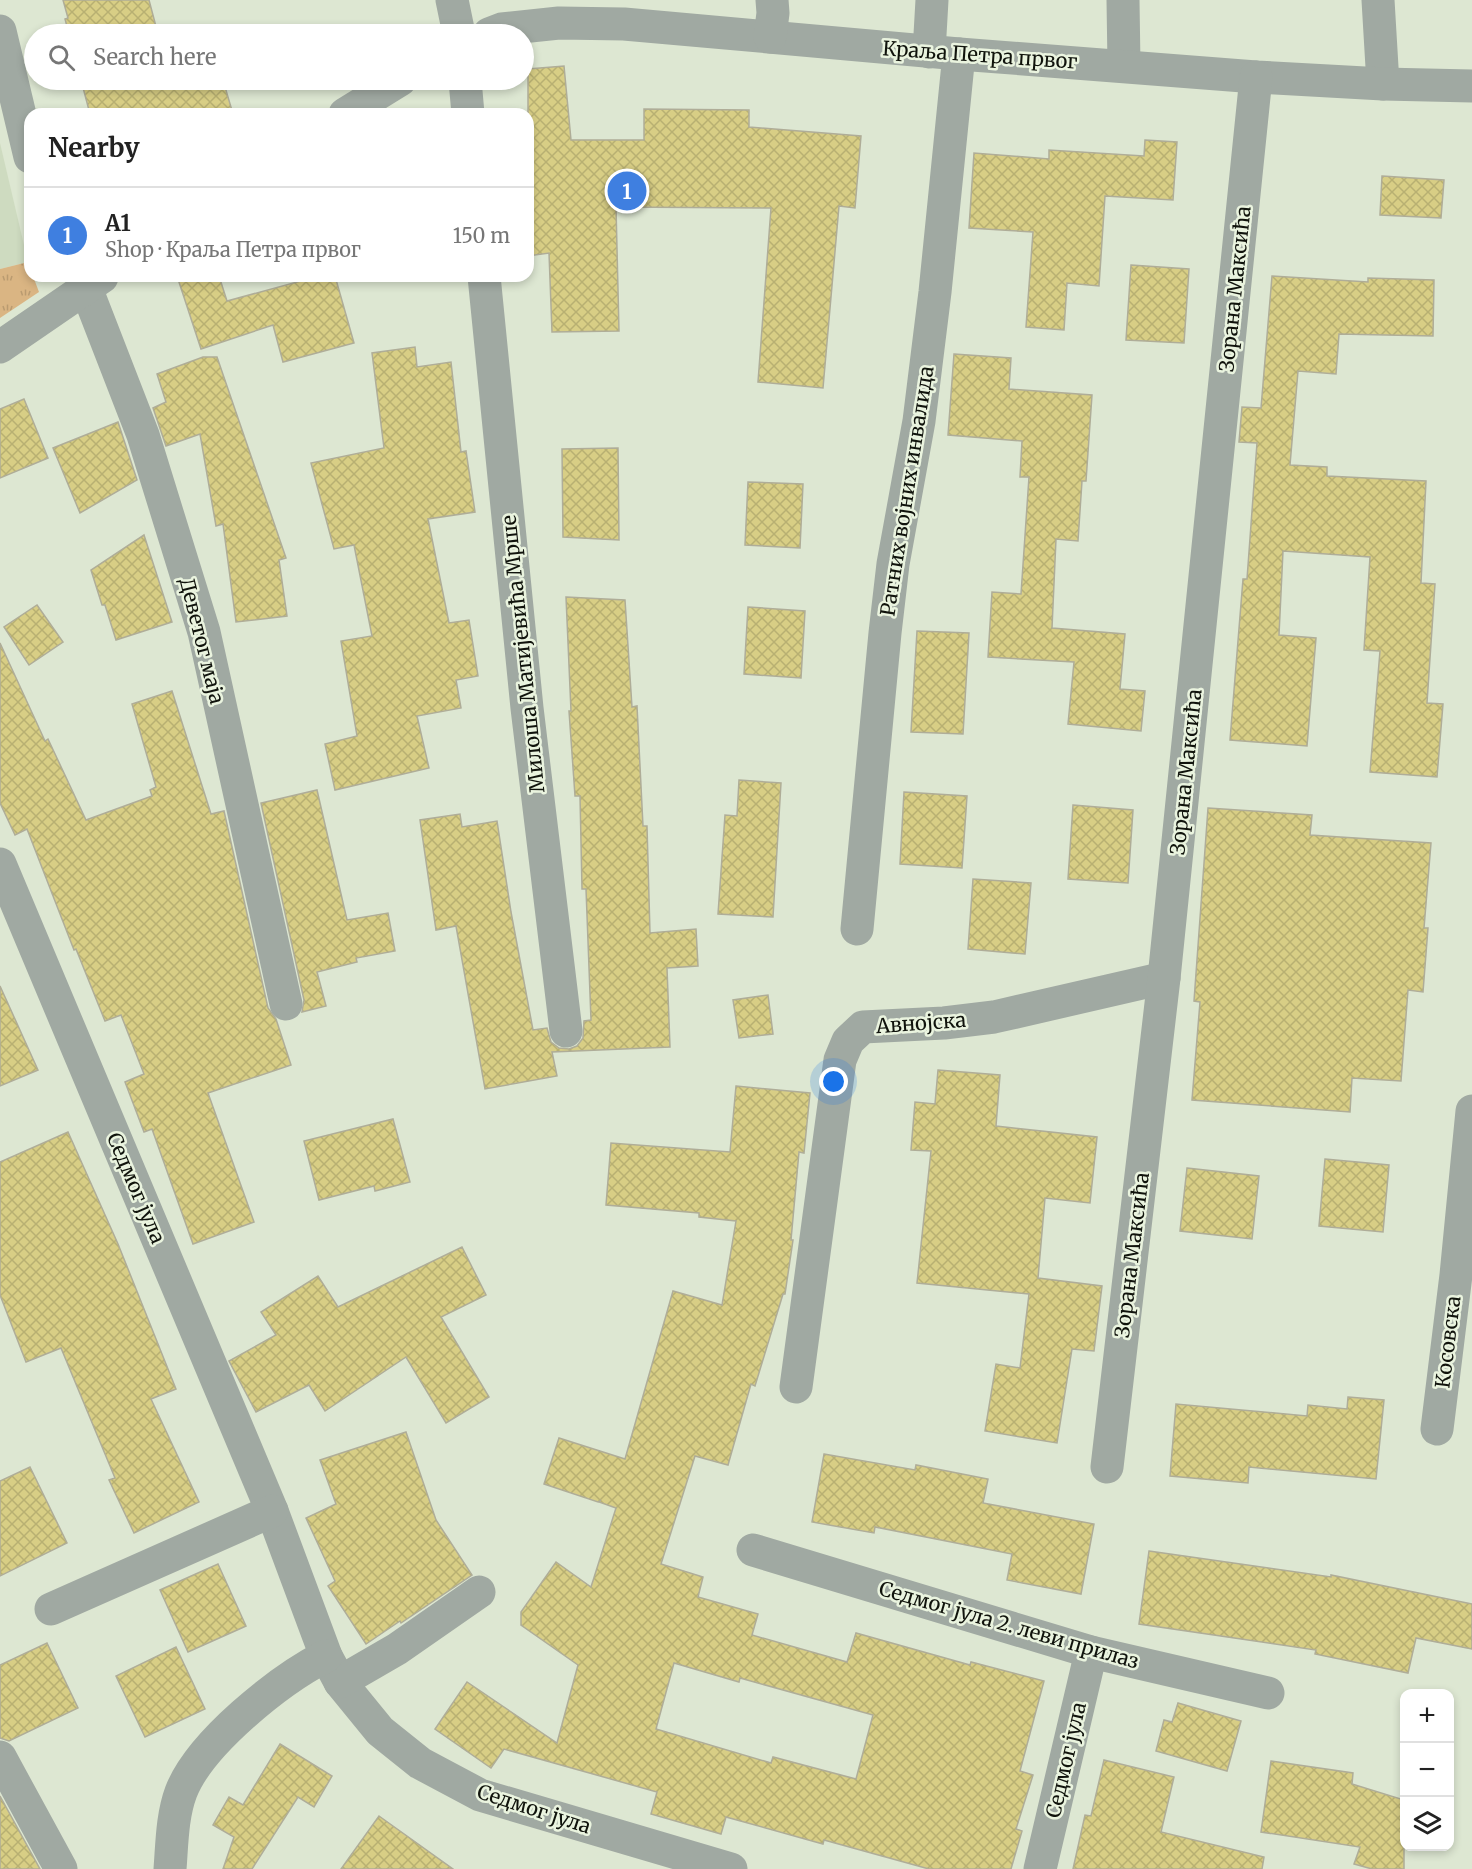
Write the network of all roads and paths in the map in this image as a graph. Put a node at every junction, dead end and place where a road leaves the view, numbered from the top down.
1 (452, 0) edge
2 (772, 0) edge
3 (933, 0) edge
4 (1123, 0) edge
5 (1378, 0) edge
6 (457, 24) edge
7 (534, 26) edge
8 (0, 31) edge
9 (770, 37) junction
10 (944, 53) junction
11 (1124, 65) junction
12 (1256, 76) junction
13 (1383, 84) junction
14 (1472, 86) edge
15 (384, 90) edge
16 (466, 90) edge
17 (355, 108) edge
18 (467, 108) edge
19 (24, 132) edge
20 (485, 282) edge
21 (79, 285) edge
22 (0, 347) edge
23 (0, 864) edge
24 (857, 929) dead end
25 (1164, 978) junction
26 (286, 1004) dead end
27 (566, 1031) dead end
28 (1472, 1111) edge
29 (796, 1387) dead end
30 (1437, 1429) dead end
31 (1107, 1467) dead end
32 (272, 1511) junction
33 (753, 1550) dead end
34 (479, 1592) dead end
35 (51, 1609) dead end
36 (1091, 1652) junction
37 (333, 1669) junction
38 (1268, 1693) dead end
39 (0, 1757) edge
40 (61, 1869) edge
41 (170, 1869) edge
42 (731, 1869) edge
43 (1040, 1869) edge

1 - 6 street
2 - 9 street
3 - 10 street, Ратних војних инвалида
4 - 11 street
5 - 13 street
7 - 9 street, Краља Петра првог
8 - 19 street
9 - 10 street, Краља Петра првог
10 - 11 street, Краља Петра првог
10 - 24 street, Ратних војних инвалида
11 - 12 street, Краља Петра првог
12 - 13 street, Краља Петра првог
12 - 25 street, Зорана Максића
13 - 14 street, Краља Петра првог
15 - 17 street
16 - 18 street
20 - 27 street, Милоша Матијевића Мрше
21 - 22 street
21 - 26 street, Деветог маја
23 - 32 street, Седмог јула
25 - 29 street, Авнојска
25 - 31 street, Зорана Максића
28 - 30 street, Косовска
32 - 35 street
32 - 37 street, Седмог јула
33 - 36 street, Седмог јула 2. леви прилаз
34 - 37 street
36 - 38 street, Седмог јула 2. леви прилаз
36 - 43 street, Седмог јула
37 - 41 street
37 - 42 street, Седмог јула
39 - 40 street

